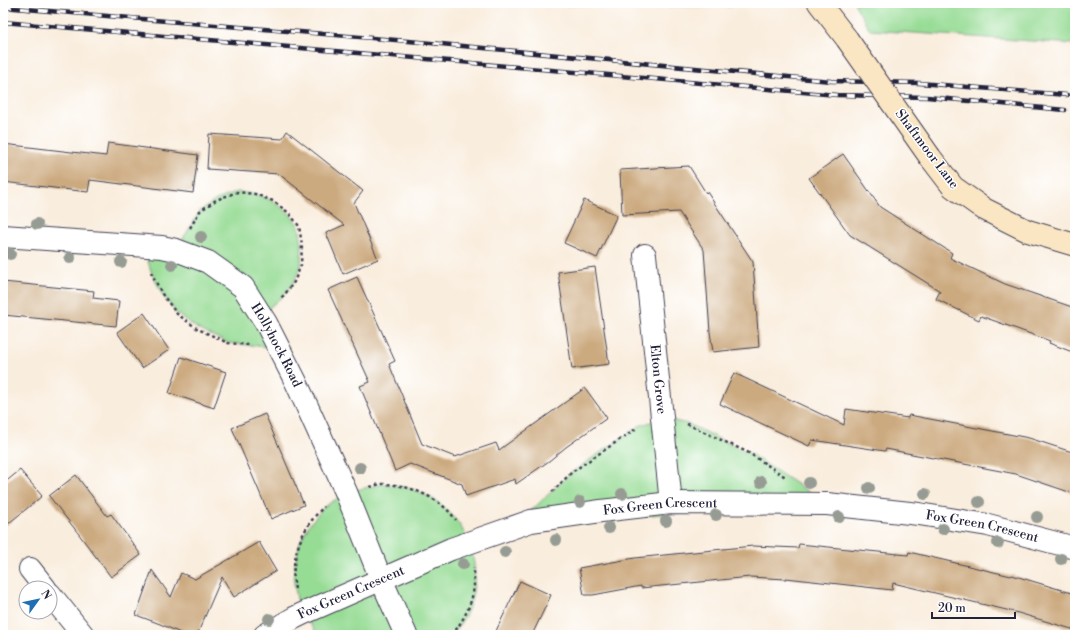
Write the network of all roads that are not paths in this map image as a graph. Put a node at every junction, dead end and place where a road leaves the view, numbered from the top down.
1 (818, 3) edge
2 (3, 236) edge
3 (1075, 245) edge
4 (645, 255) dead end
5 (671, 503) junction
6 (1075, 548) edge
7 (30, 569) dead end
8 (381, 579) junction
9 (39, 580) edge
10 (58, 604) edge
11 (83, 635) edge
12 (265, 635) edge
13 (406, 635) edge

1 - 3 main road, Shaftmoor Lane, bridge
2 - 8 street, Hollyhock Road
4 - 5 street, Elton Grove
5 - 6 street, Fox Green Crescent
5 - 8 street, Fox Green Crescent
7 - 9 street
8 - 12 street, Fox Green Crescent
8 - 13 street, Hollyhock Road
10 - 11 street

